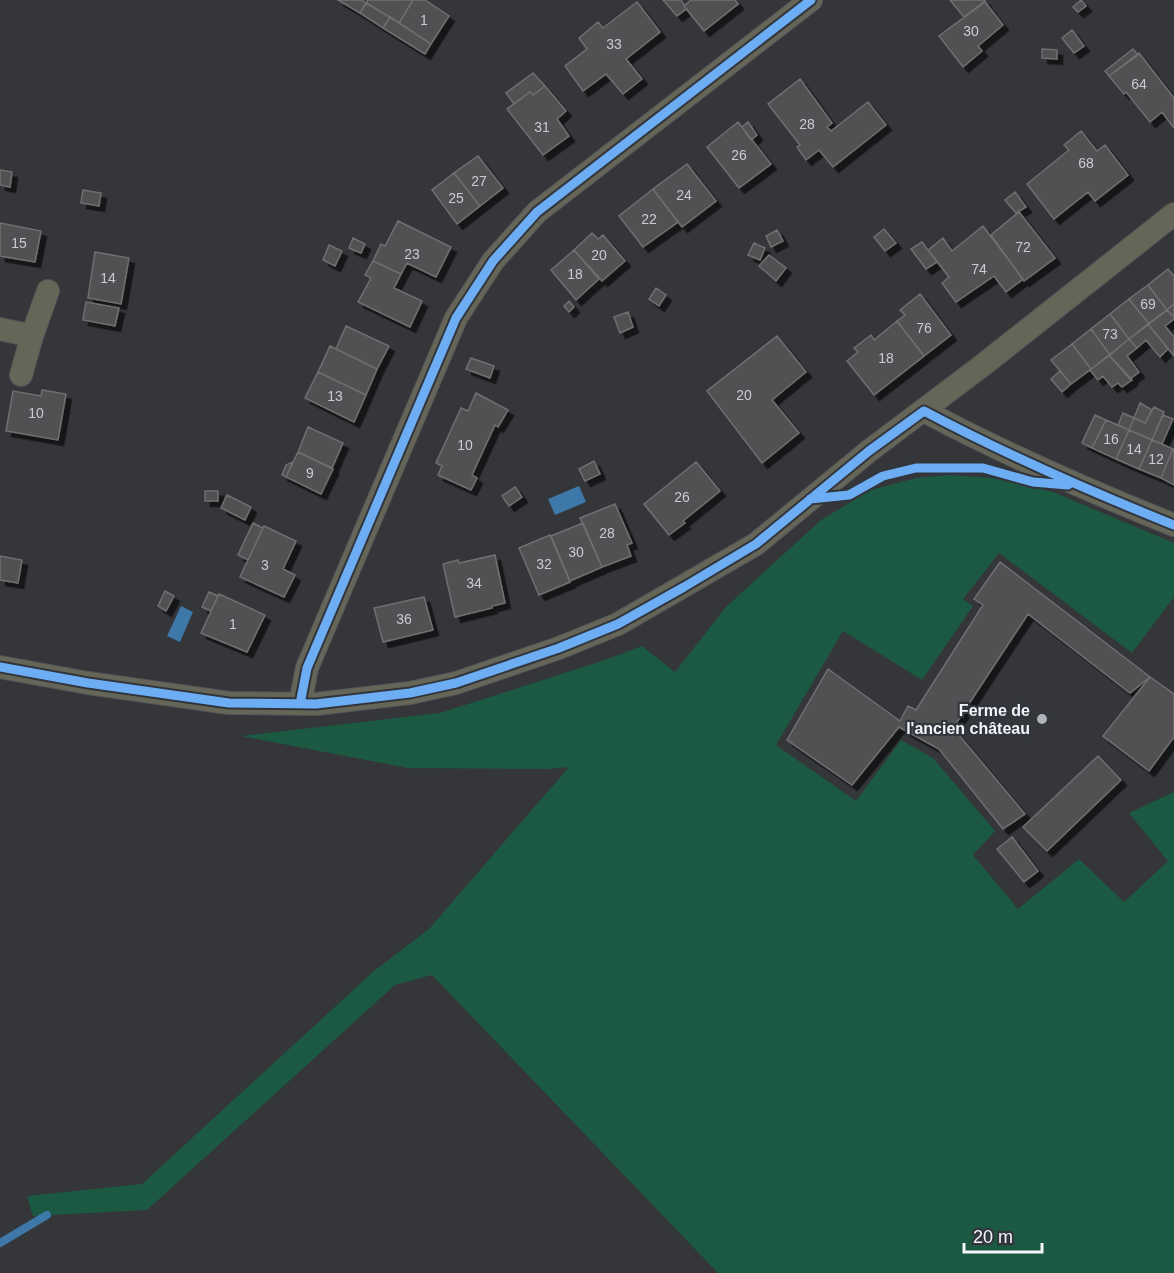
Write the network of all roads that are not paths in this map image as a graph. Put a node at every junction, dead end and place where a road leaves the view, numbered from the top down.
1 (811, 0) edge
2 (1174, 214) edge
3 (48, 291) dead end
4 (0, 329) edge
5 (32, 336) junction
6 (21, 375) dead end
7 (924, 411) junction
8 (1174, 525) edge
9 (0, 667) edge
10 (300, 704) junction

1 - 10 street
2 - 7 street
3 - 5 street
4 - 5 street
5 - 6 street
7 - 8 street
7 - 10 street
9 - 10 street

